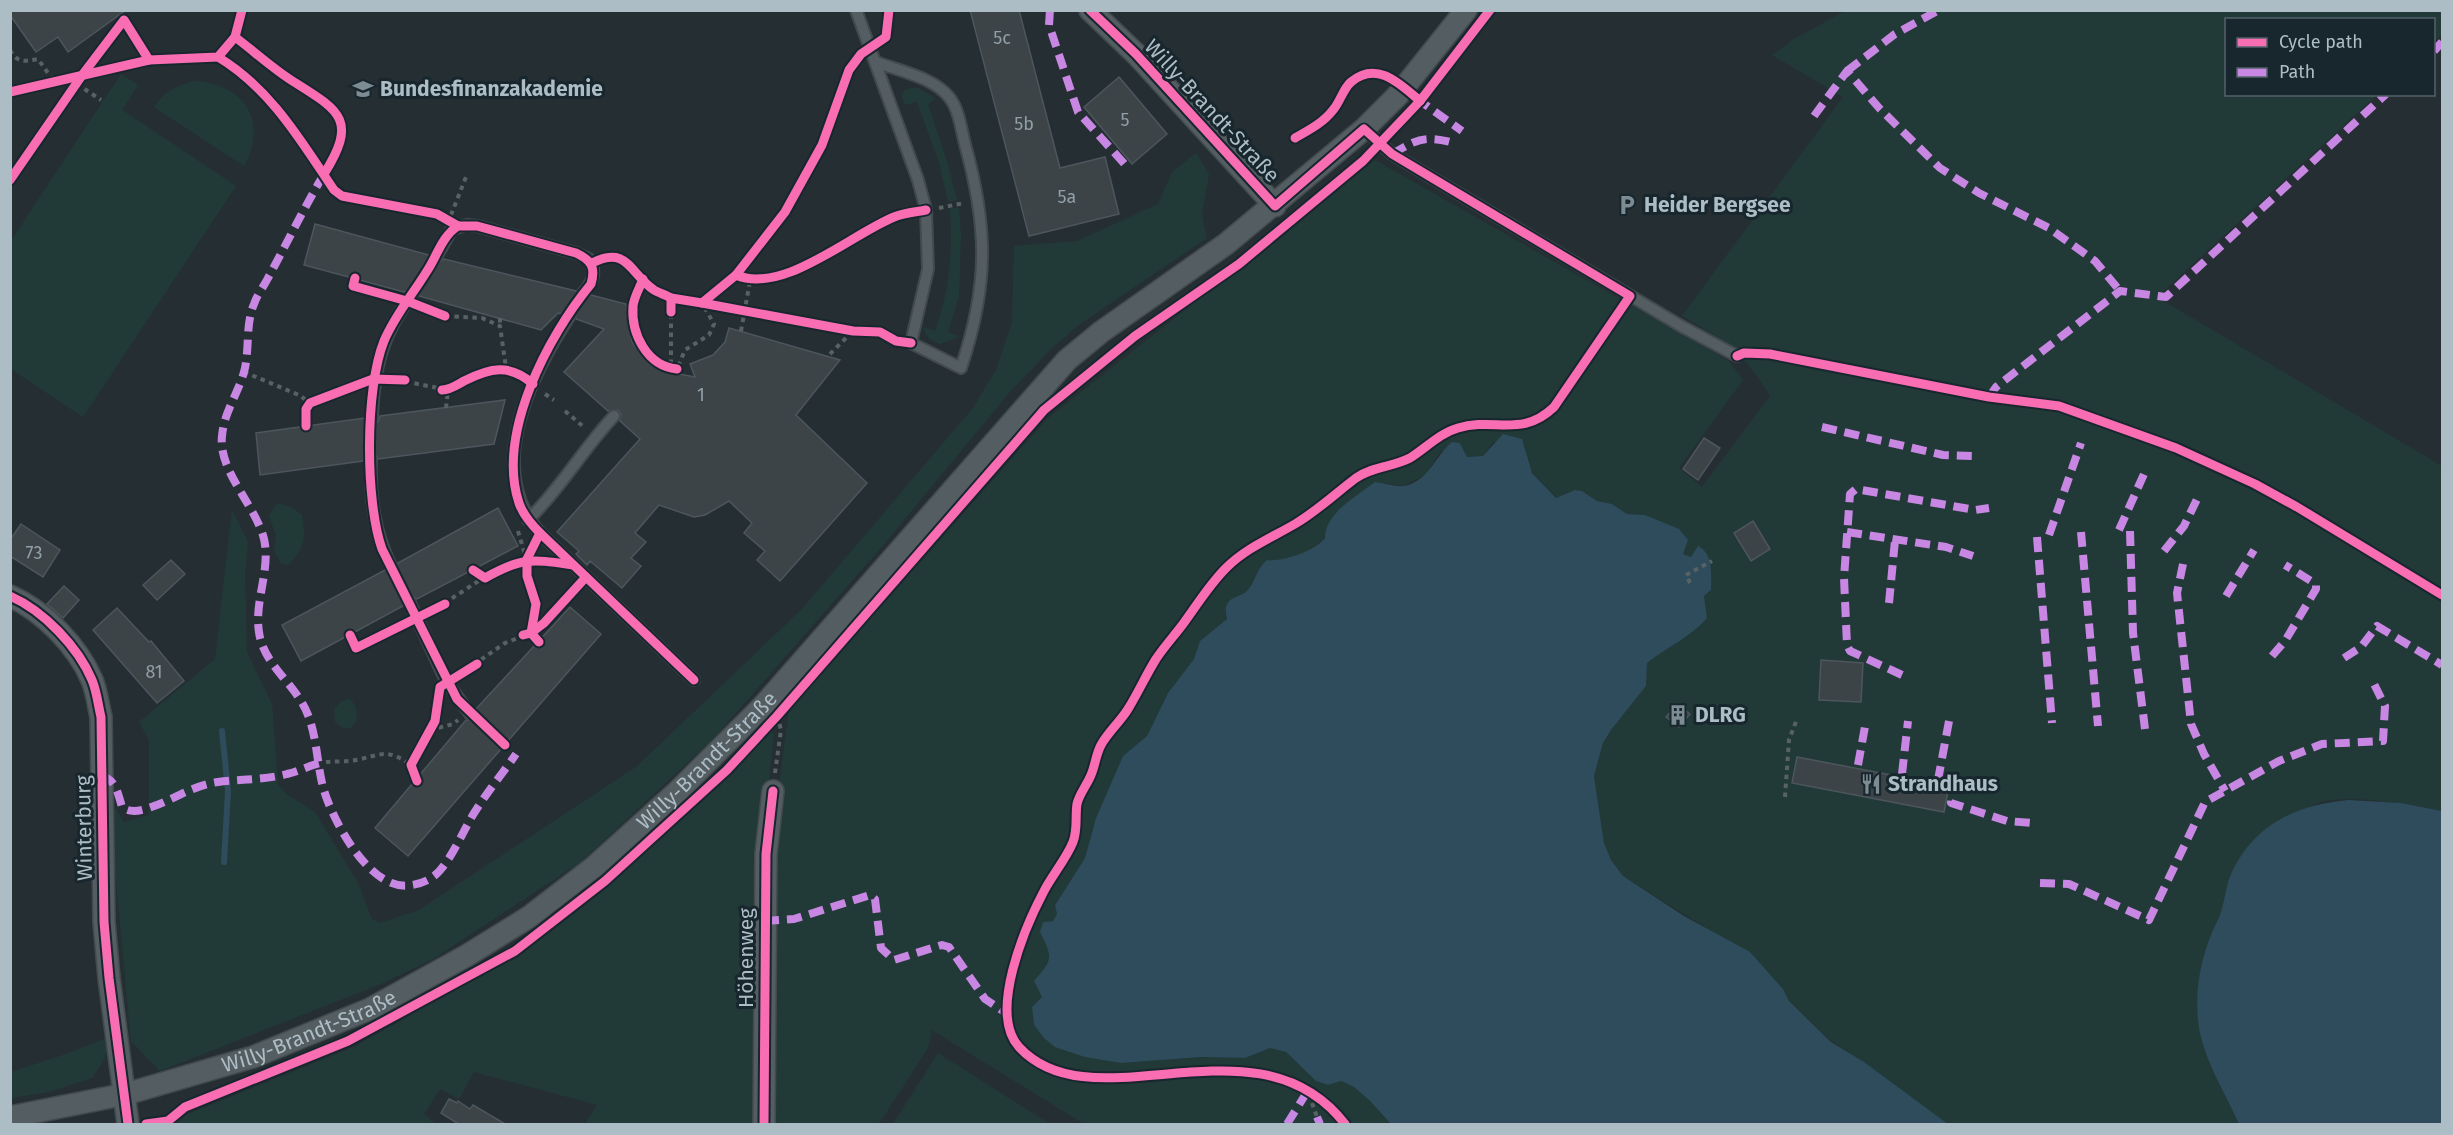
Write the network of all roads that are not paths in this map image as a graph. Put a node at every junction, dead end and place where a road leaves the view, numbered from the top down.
1 (856, 10) edge
2 (1090, 10) edge
3 (1466, 10) edge
4 (876, 62) junction
5 (1364, 129) junction
6 (1275, 206) junction
7 (436, 257) dead end
8 (583, 293) dead end
9 (410, 298) road end
10 (569, 317) dead end
11 (1737, 356) dead end
12 (614, 416) dead end
13 (372, 417) dead end
14 (371, 460) dead end
15 (528, 520) junction
16 (391, 566) dead end
17 (10, 596) edge
18 (410, 603) dead end
19 (694, 680) dead end
20 (469, 713) road end
21 (773, 791) road end
22 (126, 1094) junction
23 (10, 1117) edge
24 (129, 1125) edge
25 (764, 1125) edge

1 - 4 lane
2 - 6 street, Willy-Brandt-Straße
3 - 5 street, Willy-Brandt-Straße
4 - 4 lane
5 - 6 street, Willy-Brandt-Straße
5 - 11 lane
6 - 22 street, Willy-Brandt-Straße
7 - 8 lane
9 - 13 lane
10 - 15 lane
12 - 15 lane
14 - 16 lane
15 - 19 lane
17 - 22 street, Winterburg
18 - 20 lane
21 - 25 street, Höhenweg
22 - 23 street, Willy-Brandt-Straße
22 - 24 street, Winterburg

